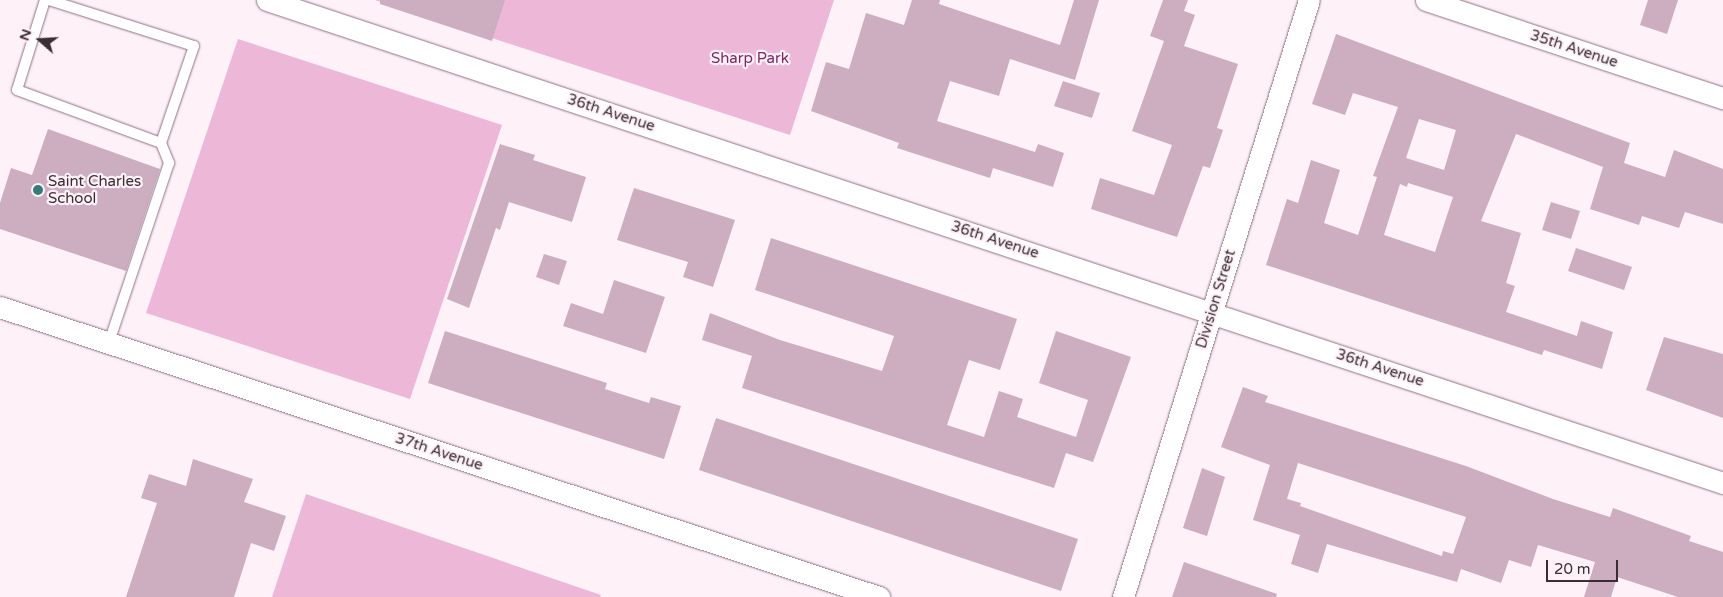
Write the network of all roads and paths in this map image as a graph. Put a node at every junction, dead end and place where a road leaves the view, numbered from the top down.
1 (45, 0) edge
2 (49, 0) edge
3 (267, 0) edge
4 (1309, 0) edge
5 (1426, 0) edge
6 (302, 6) edge
7 (1723, 98) edge
8 (161, 143) junction
9 (0, 306) edge
10 (1212, 312) junction
11 (109, 342) junction
12 (1723, 482) edge
13 (878, 597) edge
14 (1123, 597) edge

1 - 8 lane
2 - 8 lane
3 - 6 street, 36th Avenue
4 - 10 street, Division Street
5 - 7 street, 35th Avenue
6 - 10 street, 36th Avenue
8 - 11 lane
9 - 11 street, 37th Avenue
10 - 12 street, 36th Avenue
10 - 14 street, Division Street
11 - 13 street, 37th Avenue

